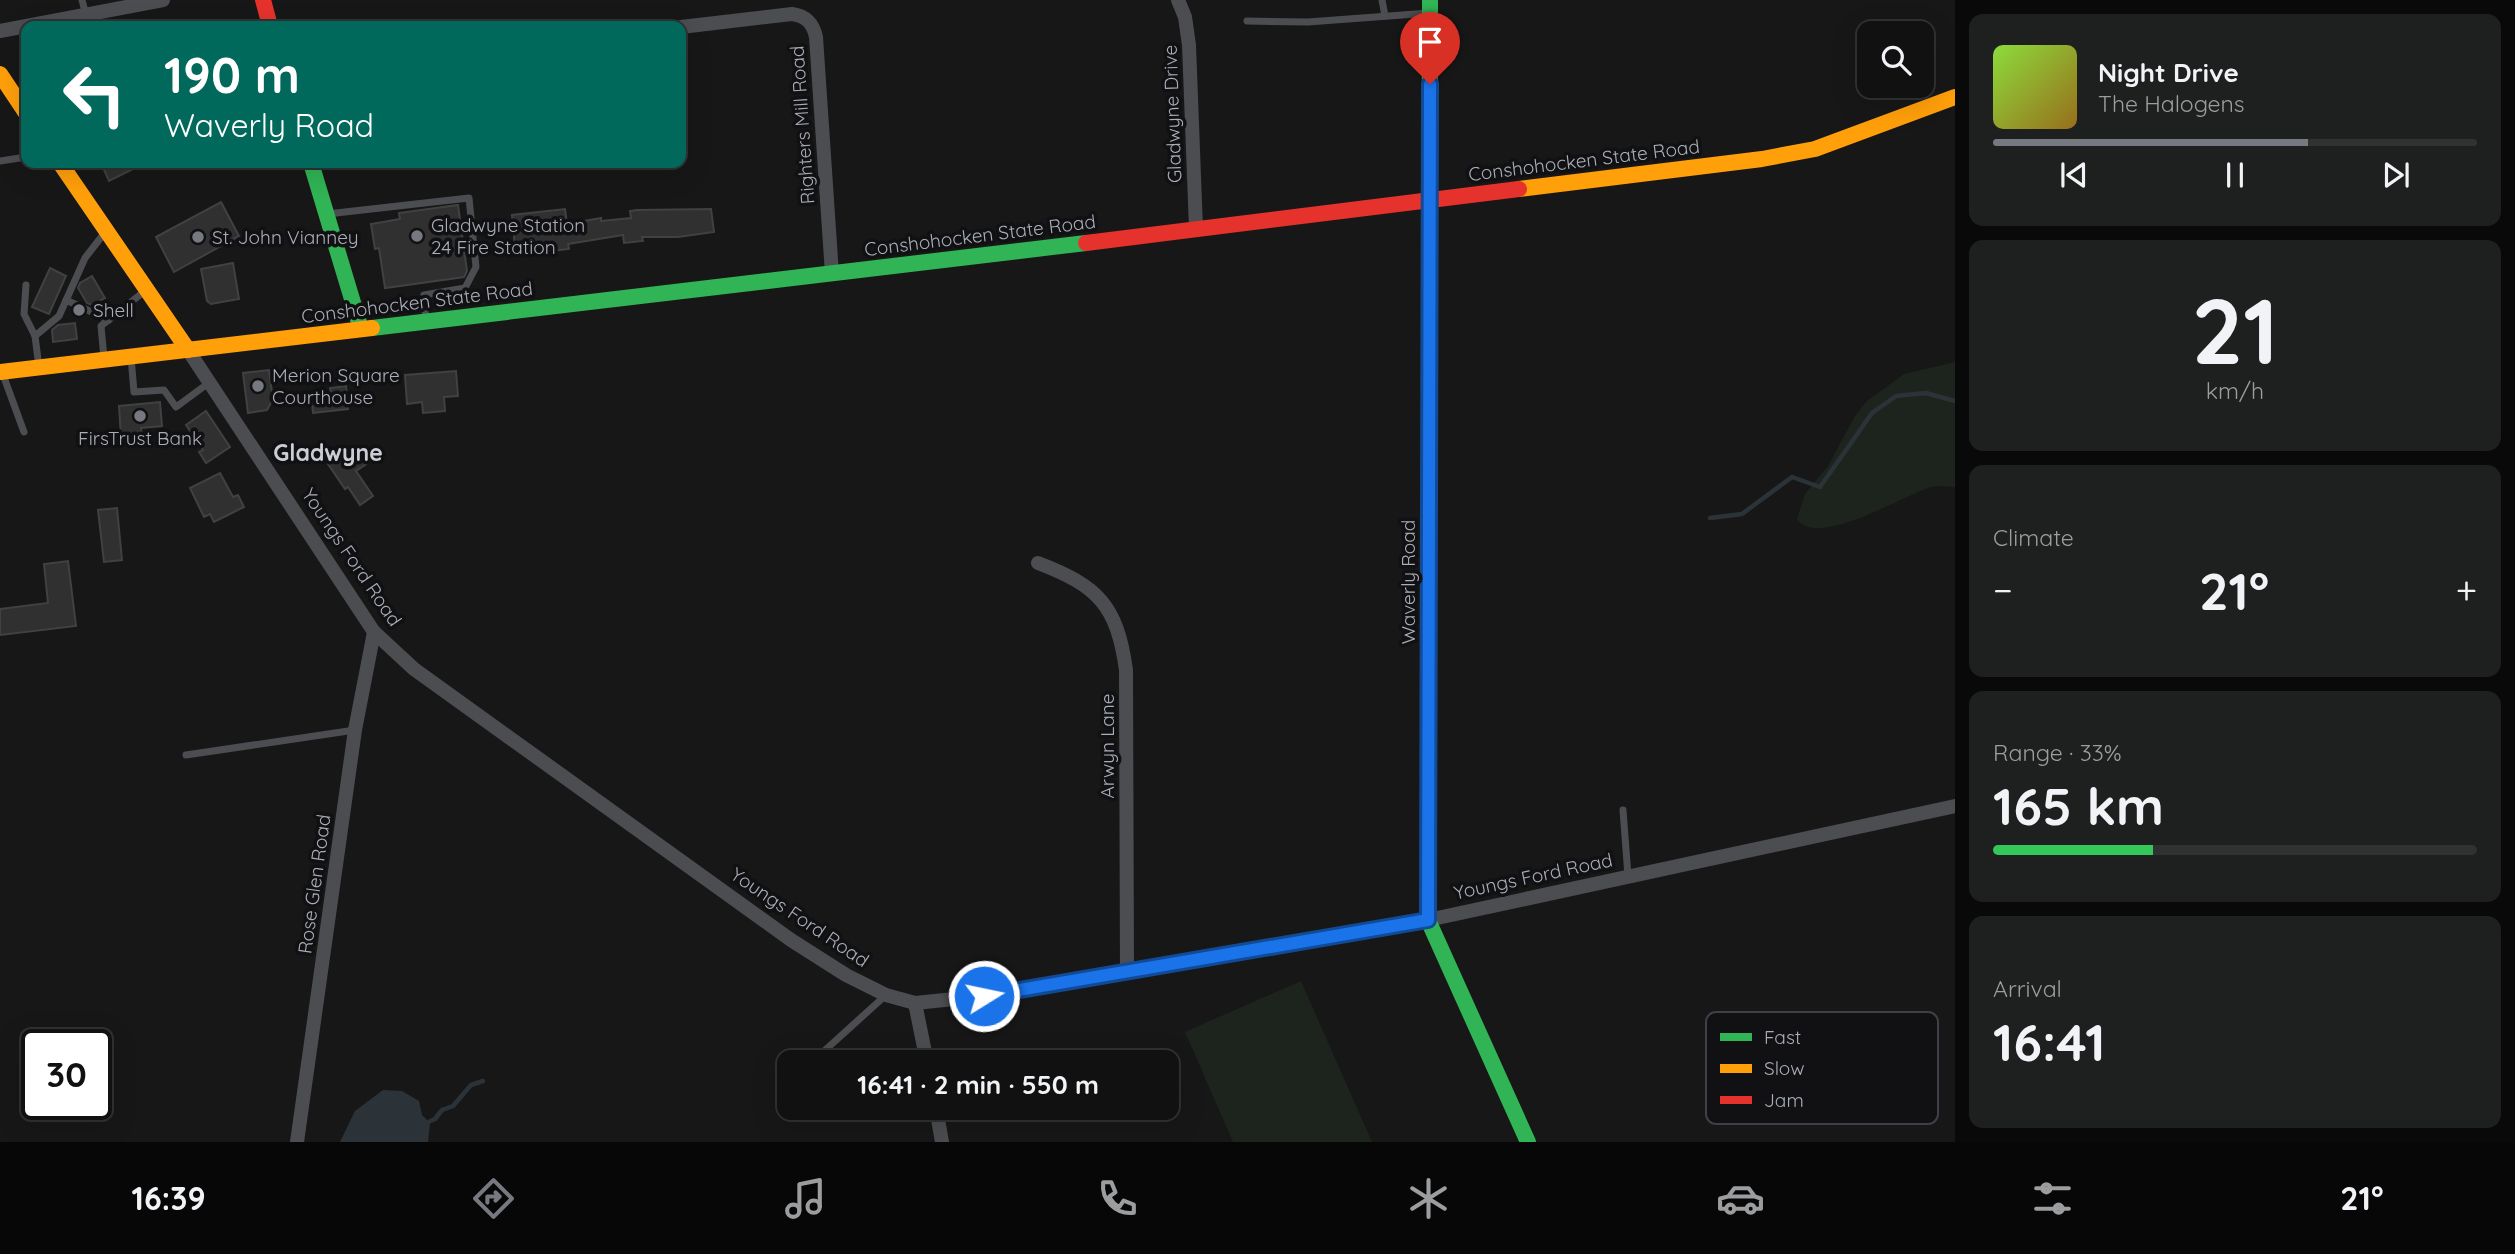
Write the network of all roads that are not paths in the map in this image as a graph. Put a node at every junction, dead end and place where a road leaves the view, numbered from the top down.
1 (163, 0) edge
2 (262, 0) edge
3 (1178, 0) edge
4 (1382, 0) edge
5 (137, 2) edge
6 (1430, 6) edge
7 (84, 7) edge
8 (1385, 16) junction
9 (35, 21) edge
10 (269, 21) edge
11 (1247, 21) dead end
12 (21, 25) edge
13 (686, 26) edge
14 (0, 31) edge
15 (1, 78) edge
16 (1955, 97) edge
17 (21, 106) edge
18 (21, 158) edge
19 (0, 161) edge
20 (63, 168) edge
21 (313, 168) edge
22 (1430, 200) junction
23 (327, 214) junction
24 (1196, 229) junction
25 (106, 230) junction
26 (832, 274) junction
27 (26, 285) dead end
28 (147, 290) junction
29 (66, 300) junction
30 (109, 320) junction
31 (426, 322) junction
32 (361, 329) junction
33 (35, 336) junction
34 (188, 350) junction
35 (131, 356) junction
36 (104, 359) junction
37 (39, 367) junction
38 (1, 372) edge
39 (210, 382) junction
40 (24, 432) dead end
41 (1038, 563) dead end
42 (374, 632) junction
43 (355, 730) junction
44 (186, 755) dead end
45 (1955, 806) edge
46 (1623, 810) dead end
47 (1628, 877) junction
48 (1428, 920) junction
49 (1127, 972) junction
50 (886, 995) junction
51 (915, 1003) junction
52 (825, 1050) edge
53 (925, 1050) edge
54 (938, 1120) edge
55 (297, 1142) edge
56 (942, 1142) edge
57 (1528, 1142) edge

1 - 5 street
2 - 10 main road
3 - 24 street, Gladwyne Drive
4 - 8 lane
5 - 7 street
6 - 8 lane
6 - 22 main road, Waverly Road
7 - 9 street
8 - 11 lane
12 - 14 street
13 - 26 street, Righters Mill Road
15 - 17 main road
16 - 22 main road, Conshohocken State Road
18 - 19 lane
20 - 25 main road, Youngs Ford Road
21 - 23 main road
22 - 24 main road, Conshohocken State Road
22 - 48 main road, Waverly Road
23 - 31 lane
23 - 32 main road
24 - 26 main road, Conshohocken State Road
25 - 28 main road, Youngs Ford Road
25 - 29 lane
26 - 31 main road, Conshohocken State Road
27 - 33 lane
28 - 30 lane
28 - 34 main road, Youngs Ford Road
29 - 30 lane
29 - 33 lane
30 - 36 lane
31 - 32 main road, Conshohocken State Road
32 - 34 main road, Conshohocken State Road
33 - 37 lane
34 - 35 main road, Conshohocken State Road
34 - 39 street, Youngs Ford Road
35 - 36 main road, Conshohocken State Road
35 - 39 lane
36 - 37 main road, Conshohocken State Road
37 - 38 main road, Conshohocken State Road
38 - 40 lane
39 - 42 street, Youngs Ford Road
41 - 49 street, Arwyn Lane
42 - 43 street, Rose Glen Road
42 - 50 street, Youngs Ford Road
43 - 44 lane
43 - 55 street, Rose Glen Road
45 - 47 street, Youngs Ford Road
46 - 47 lane
47 - 48 street, Youngs Ford Road
48 - 49 street, Youngs Ford Road
48 - 57 main road, Waverly Road
49 - 51 street, Youngs Ford Road
50 - 51 street, Youngs Ford Road
50 - 52 lane
51 - 53 street
54 - 56 street

